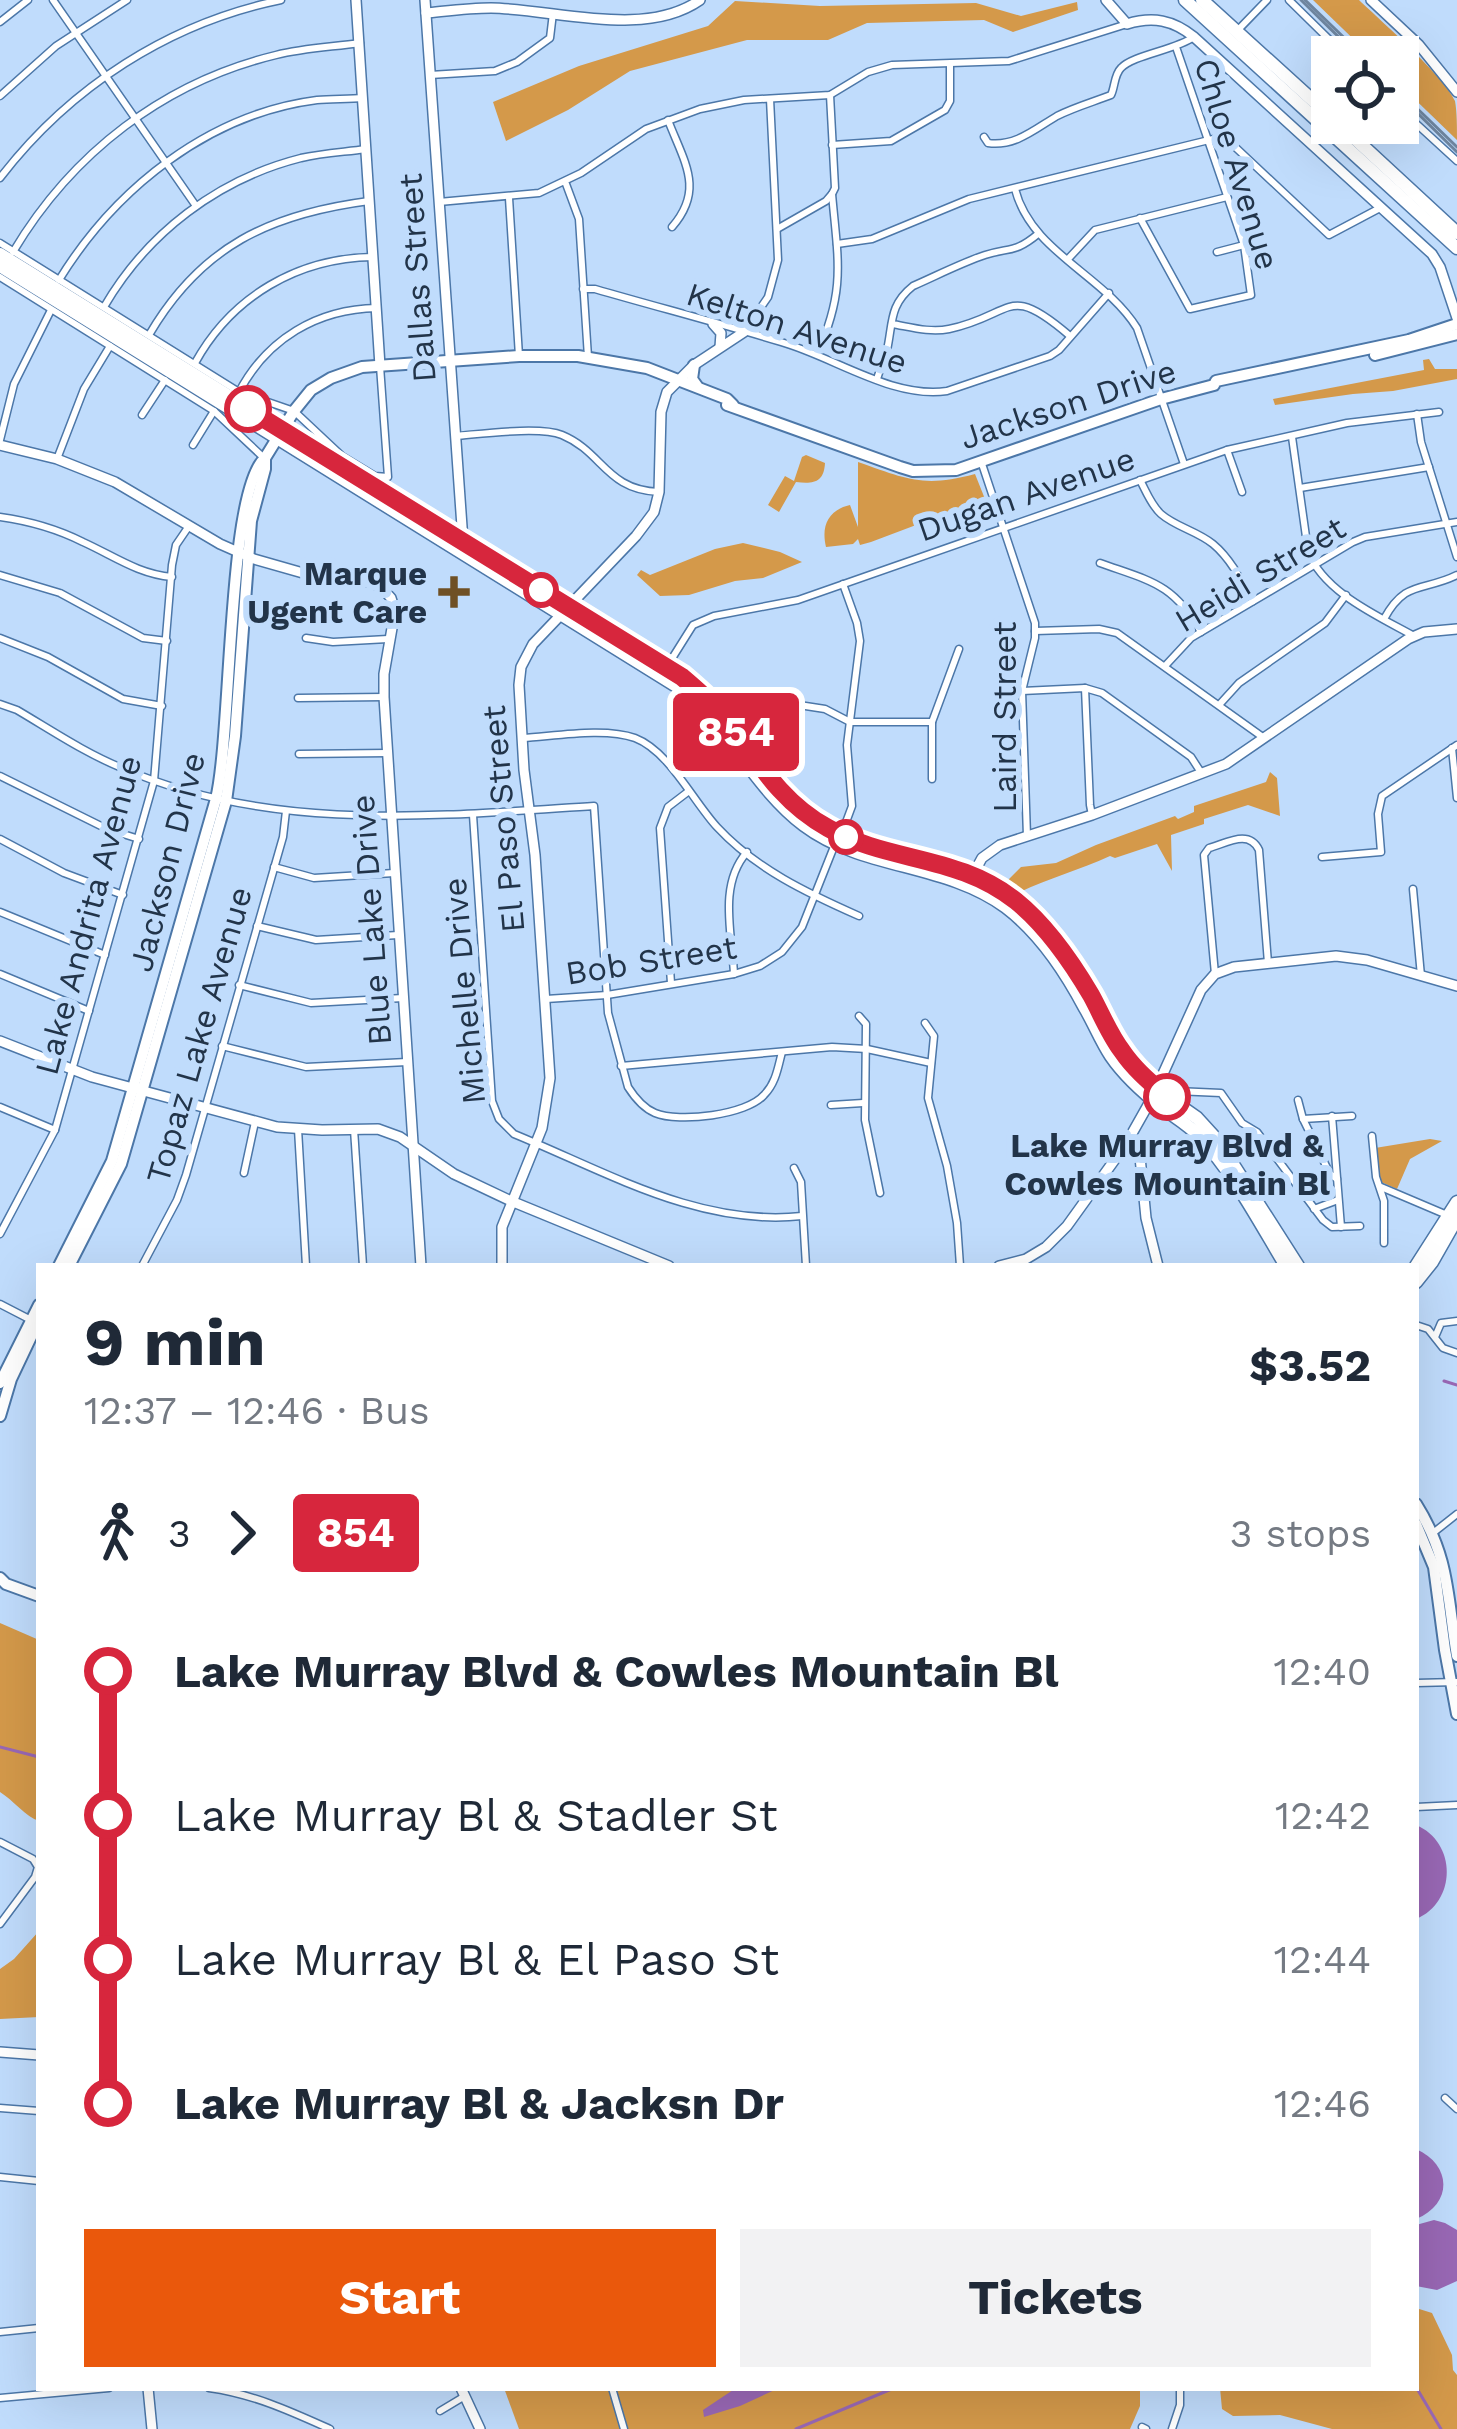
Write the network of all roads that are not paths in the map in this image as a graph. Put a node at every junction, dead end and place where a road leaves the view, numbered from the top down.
1 (28, 0) edge
2 (53, 0) edge
3 (127, 0) edge
4 (281, 0) edge
5 (356, 0) edge
6 (425, 0) edge
7 (700, 0) edge
8 (1106, 0) edge
9 (1186, 0) edge
10 (1202, 0) edge
11 (1267, 0) edge
12 (1289, 0) edge
13 (1371, 0) edge
14 (425, 13) junction
15 (553, 13) junction
16 (0, 22) edge
17 (1127, 24) junction
18 (75, 32) junction
19 (1233, 36) junction
20 (1326, 36) edge
21 (1194, 37) junction
22 (360, 44) junction
23 (1175, 47) junction
24 (950, 64) junction
25 (106, 75) junction
26 (430, 75) junction
27 (1457, 92) edge
28 (830, 95) junction
29 (0, 96) edge
30 (363, 98) junction
31 (770, 98) junction
32 (1311, 100) edge
33 (136, 118) junction
34 (668, 119) junction
35 (1419, 126) edge
36 (984, 136) dead end
37 (1207, 140) junction
38 (1361, 144) edge
39 (832, 145) junction
40 (366, 149) junction
41 (1457, 160) edge
42 (166, 163) junction
43 (0, 178) edge
44 (566, 182) junction
45 (1015, 187) junction
46 (832, 194) junction
47 (508, 197) junction
48 (1228, 197) junction
49 (369, 201) junction
50 (439, 202) junction
51 (196, 206) junction
52 (1381, 207) junction
53 (1141, 218) junction
54 (672, 227) dead end
55 (777, 229) junction
56 (1457, 233) edge
57 (1038, 234) junction
58 (0, 243) edge
59 (837, 244) junction
60 (1244, 245) junction
61 (1457, 248) edge
62 (1217, 252) dead end
63 (374, 256) junction
64 (1068, 259) junction
65 (3, 264) edge
66 (59, 280) junction
67 (583, 289) junction
68 (1109, 293) junction
69 (104, 307) junction
70 (377, 308) junction
71 (52, 310) junction
72 (1457, 321) edge
73 (713, 324) junction
74 (891, 324) junction
75 (744, 332) junction
76 (1457, 334) edge
77 (149, 335) junction
78 (1070, 337) junction
79 (110, 346) junction
80 (720, 347) junction
81 (817, 354) junction
82 (519, 356) junction
83 (588, 357) junction
84 (450, 362) junction
85 (194, 364) junction
86 (694, 365) junction
87 (380, 366) junction
88 (877, 379) junction
89 (165, 380) junction
90 (676, 382) junction
91 (1214, 385) junction
92 (699, 388) junction
93 (239, 392) junction
94 (1162, 399) junction
95 (734, 405) junction
96 (214, 411) junction
97 (294, 411) junction
98 (1439, 412) dead end
99 (1417, 414) junction
100 (142, 416) dead end
101 (280, 434) junction
102 (1292, 435) junction
103 (456, 436) junction
104 (0, 442) edge
105 (193, 446) dead end
106 (1227, 449) junction
107 (265, 458) junction
108 (57, 459) junction
109 (982, 461) junction
110 (1184, 464) junction
111 (1429, 467) junction
112 (1140, 479) junction
113 (1300, 488) junction
114 (659, 491) junction
115 (1242, 492) dead end
116 (0, 517) edge
117 (461, 518) junction
118 (1457, 522) edge
119 (1447, 524) junction
120 (189, 526) junction
121 (1003, 527) junction
122 (445, 531) junction
123 (461, 547) junction
124 (243, 554) junction
125 (1457, 557) edge
126 (1100, 563) dead end
127 (1313, 565) junction
128 (1457, 574) edge
129 (0, 575) edge
130 (172, 578) junction
131 (842, 584) junction
132 (1346, 595) junction
133 (1253, 601) junction
134 (564, 610) junction
135 (1384, 619) junction
136 (1457, 628) edge
137 (1035, 631) junction
138 (1201, 632) junction
139 (1414, 636) junction
140 (0, 638) edge
141 (306, 638) dead end
142 (392, 639) junction
143 (167, 641) junction
144 (959, 649) dead end
145 (1165, 666) junction
146 (664, 672) junction
147 (1085, 688) junction
148 (1022, 691) junction
149 (384, 697) junction
150 (298, 698) dead end
151 (0, 704) edge
152 (799, 705) dead end
153 (1219, 705) junction
154 (162, 706) junction
155 (850, 722) junction
156 (932, 722) junction
157 (522, 738) junction
158 (1264, 738) junction
159 (1455, 746) edge
160 (388, 753) junction
161 (299, 754) dead end
162 (1202, 774) junction
163 (0, 776) edge
164 (932, 779) dead end
165 (154, 781) junction
166 (689, 790) junction
167 (1457, 798) edge
168 (221, 800) junction
169 (529, 811) junction
170 (286, 812) junction
171 (473, 815) junction
172 (1093, 815) junction
173 (391, 816) junction
174 (1028, 836) junction
175 (0, 839) edge
176 (139, 839) junction
177 (838, 840) junction
178 (747, 852) junction
179 (1322, 857) dead end
180 (274, 867) junction
181 (394, 872) junction
182 (970, 880) junction
183 (1413, 889) dead end
184 (123, 895) junction
185 (813, 896) junction
186 (0, 912) edge
187 (859, 916) dead end
188 (256, 926) junction
189 (398, 935) junction
190 (105, 955) junction
191 (1268, 963) junction
192 (0, 974) edge
193 (734, 974) junction
194 (1216, 974) junction
195 (1421, 976) junction
196 (670, 982) junction
197 (239, 985) junction
198 (1457, 986) edge
199 (608, 994) junction
200 (403, 998) junction
201 (545, 999) junction
202 (88, 1011) junction
203 (859, 1016) dead end
204 (926, 1023) dead end
205 (0, 1041) edge
206 (222, 1046) junction
207 (866, 1049) junction
208 (782, 1052) junction
209 (407, 1062) junction
210 (931, 1063) junction
211 (621, 1066) junction
212 (72, 1069) junction
213 (138, 1090) junction
214 (1176, 1091) dead end
215 (1154, 1093) junction
216 (1298, 1100) dead end
217 (863, 1103) junction
218 (831, 1105) dead end
219 (0, 1107) edge
220 (205, 1108) junction
221 (1332, 1116) junction
222 (1352, 1117) dead end
223 (1303, 1119) junction
224 (255, 1122) junction
225 (298, 1129) junction
226 (354, 1129) junction
227 (55, 1130) junction
228 (1372, 1136) dead end
229 (536, 1143) junction
230 (412, 1144) junction
231 (1126, 1144) junction
232 (1214, 1145) junction
233 (794, 1168) dead end
234 (244, 1173) dead end
235 (1337, 1179) junction
236 (1381, 1187) junction
237 (880, 1193) dead end
238 (1339, 1200) junction
239 (511, 1202) junction
240 (1457, 1202) edge
241 (1314, 1209) junction
242 (802, 1216) junction
243 (1452, 1216) edge
244 (1360, 1226) dead end
245 (1341, 1227) junction
246 (0, 1234) edge
247 (1384, 1243) dead end
248 (60, 1263) edge
249 (71, 1263) edge
250 (144, 1263) edge
251 (306, 1263) edge
252 (363, 1263) edge
253 (421, 1263) edge
254 (502, 1263) edge
255 (662, 1263) edge
256 (806, 1263) edge
257 (960, 1263) edge
258 (1011, 1263) edge
259 (1157, 1263) edge
260 (1284, 1263) edge
261 (1296, 1263) edge
262 (1418, 1263) edge
263 (1419, 1278) edge
264 (0, 1304) edge
265 (1457, 1321) edge
266 (36, 1322) edge
267 (1441, 1323) junction
268 (1419, 1326) edge
269 (1428, 1329) junction
270 (1435, 1340) junction
271 (1457, 1353) edge
272 (0, 1383) edge
273 (0, 1416) edge
274 (1419, 1510) edge
275 (1457, 1514) edge
276 (1419, 1529) edge
277 (1432, 1534) junction
278 (1446, 1576) edge
279 (2, 1583) edge
280 (36, 1595) edge
281 (1457, 1656) edge
282 (1454, 1682) edge
283 (1419, 1683) edge
284 (1457, 1714) edge
285 (1457, 1804) edge
286 (1419, 1808) edge
287 (0, 1842) edge
288 (36, 1863) edge
289 (36, 1873) edge
290 (0, 1924) edge
291 (0, 2052) edge
292 (36, 2055) edge
293 (1445, 2098) dead end
294 (0, 2108) edge
295 (1457, 2109) edge
296 (36, 2111) edge
297 (0, 2177) edge
298 (36, 2181) edge
299 (36, 2328) edge
300 (0, 2332) edge
301 (76, 2391) edge
302 (148, 2391) edge
303 (232, 2391) edge
304 (613, 2391) edge
305 (1180, 2391) edge
306 (463, 2392) edge
307 (0, 2398) edge
308 (440, 2411) dead end
309 (152, 2429) edge
310 (330, 2429) edge
311 (480, 2429) edge
312 (624, 2429) edge
313 (1172, 2429) edge

1 - 16 street
2 - 18 street
3 - 18 street
4 - 25 street
5 - 22 street
6 - 14 street, Dallas Street
7 - 15 street
8 - 17 street
9 - 19 main road
10 - 19 main road
11 - 19 street
12 - 20 street
13 - 27 street
14 - 15 street
14 - 26 street, Dallas Street
15 - 26 street
17 - 21 street
17 - 24 street
18 - 25 street
18 - 29 street
19 - 32 main road
19 - 61 main road
21 - 23 street
21 - 52 street
22 - 30 street
22 - 33 street
23 - 36 street
23 - 37 street, Chloe Avenue
24 - 28 street
24 - 39 street
25 - 33 street
25 - 43 street
26 - 50 street, Dallas Street
28 - 31 street
28 - 39 street
30 - 40 street
30 - 42 street
31 - 34 street
31 - 55 street
33 - 42 street
33 - 65 street
34 - 44 street
34 - 54 street
35 - 41 street
37 - 45 street
37 - 48 street, Chloe Avenue
37 - 52 street
38 - 56 main road
39 - 46 street
40 - 49 street
40 - 51 street
42 - 51 street
42 - 66 street
44 - 47 street
44 - 67 street
45 - 57 street
45 - 59 street
46 - 55 street
46 - 59 street
47 - 50 street
47 - 82 street
48 - 53 street
48 - 60 street, Chloe Avenue
49 - 63 street
49 - 77 street
50 - 84 street, Dallas Street
51 - 69 street
52 - 72 street
53 - 60 street, Chloe Avenue
53 - 64 street
55 - 75 street
57 - 64 street
57 - 74 street
58 - 65 street
59 - 81 street
60 - 62 street
63 - 70 street
63 - 85 street
64 - 68 street
65 - 66 street
65 - 71 street
65 - 101 main road
65 - 101 main road
66 - 69 street
67 - 73 street, Kelton Avenue
67 - 83 street
68 - 78 street, Kelton Avenue
68 - 94 street
69 - 77 street
70 - 87 street
70 - 93 street
71 - 79 street
71 - 104 street
72 - 91 main road, Jackson Drive
73 - 75 street, Kelton Avenue
73 - 80 street
74 - 78 street
74 - 88 street
75 - 80 street
75 - 81 street, Kelton Avenue
76 - 91 main road, Jackson Drive
77 - 85 street
78 - 88 street, Kelton Avenue
79 - 89 street
79 - 108 street
80 - 86 street
81 - 88 street, Kelton Avenue
82 - 83 main road, Jackson Drive
82 - 84 main road, Jackson Drive
83 - 90 main road, Jackson Drive
84 - 87 main road, Jackson Drive
84 - 103 street, Dallas Street
85 - 93 street
86 - 90 street
86 - 92 main road
87 - 97 main road, Jackson Drive
87 - 97 street
89 - 96 street
89 - 100 street
90 - 92 main road, Jackson Drive
90 - 95 main road, Jackson Drive
90 - 114 street, El Paso Street
91 - 94 main road, Jackson Drive
92 - 95 main road, Jackson Drive
93 - 97 street
94 - 109 main road, Jackson Drive
94 - 110 street
95 - 109 main road, Jackson Drive
96 - 105 street
96 - 107 street
97 - 101 main road, Jackson Drive
98 - 99 street, Dugan Avenue
99 - 102 street, Dugan Avenue
99 - 111 street
101 - 107 main road, Jackson Drive
101 - 122 main road
101 - 123 main road
102 - 106 street, Dugan Avenue
102 - 113 street
103 - 114 street
103 - 117 street, Dallas Street
104 - 108 street
106 - 110 street, Dugan Avenue
106 - 115 street
107 - 124 main road, Jackson Drive
108 - 120 street
109 - 121 street, Laird Street
110 - 112 street, Dugan Avenue
111 - 113 street
111 - 119 street
112 - 121 street, Dugan Avenue
112 - 133 street
113 - 127 street
114 - 134 street, El Paso Street
116 - 130 street
117 - 122 main road
117 - 123 street, Dallas Street
118 - 119 street, Heidi Street
119 - 125 street
119 - 127 street, Heidi Street
120 - 124 street
120 - 130 street, Lake Andrita Avenue
121 - 131 street, Dugan Avenue
121 - 137 street, Laird Street
122 - 123 main road
123 - 134 main road
124 - 142 street, Blue Lake Drive
124 - 168 main road, Jackson Drive
126 - 138 street
127 - 132 street
127 - 133 street, Heidi Street
128 - 135 street
129 - 143 street
130 - 143 street, Lake Andrita Avenue
131 - 146 street, Dugan Avenue
131 - 155 street, Bob Street
132 - 135 street
132 - 153 street
133 - 138 street, Heidi Street
134 - 146 main road
134 - 157 street, El Paso Street
135 - 139 street
136 - 139 street
137 - 145 street
137 - 148 street, Laird Street
138 - 145 street, Heidi Street
139 - 158 street
140 - 154 street
141 - 142 street
142 - 149 street, Blue Lake Drive
143 - 154 street, Lake Andrita Avenue
144 - 156 street
145 - 153 street
146 - 177 main road
147 - 148 street
147 - 162 street
147 - 172 street
148 - 174 street, Laird Street
149 - 150 street
149 - 160 street, Blue Lake Drive
151 - 165 street
152 - 155 street
153 - 158 street
154 - 165 street, Lake Andrita Avenue
155 - 156 street
155 - 177 street, Bob Street
156 - 164 street
157 - 166 street
157 - 169 street, El Paso Street
158 - 162 street
159 - 167 street
159 - 179 street
160 - 161 street
160 - 173 street, Blue Lake Drive
162 - 172 street
163 - 176 street
165 - 168 street
165 - 176 street, Lake Andrita Avenue
166 - 178 street
166 - 196 street
168 - 170 street
168 - 213 main road, Jackson Drive
169 - 171 street
169 - 199 street
169 - 201 street, El Paso Street
170 - 173 street
170 - 180 street, Topaz Lake Avenue
171 - 173 street
171 - 229 street, Michelle Drive
172 - 174 street
173 - 181 street, Blue Lake Drive
174 - 182 street
175 - 184 street
176 - 184 street, Lake Andrita Avenue
177 - 182 main road
177 - 185 street, Bob Street
178 - 185 street
178 - 193 street
180 - 181 street
180 - 188 street, Topaz Lake Avenue
181 - 189 street, Blue Lake Drive
182 - 215 main road
183 - 195 street
184 - 190 street, Lake Andrita Avenue
185 - 187 street
185 - 193 street, Bob Street
186 - 190 street
188 - 189 street
188 - 197 street, Topaz Lake Avenue
189 - 200 street, Blue Lake Drive
190 - 202 street, Lake Andrita Avenue
191 - 194 street
191 - 194 street
191 - 195 street
192 - 202 street
193 - 196 street, Bob Street
194 - 215 street
195 - 198 street
196 - 199 street, Bob Street
197 - 200 street
197 - 206 street, Topaz Lake Avenue
199 - 201 street, Bob Street
199 - 211 street
200 - 209 street, Blue Lake Drive
201 - 229 street, El Paso Street
202 - 212 street, Lake Andrita Avenue
203 - 207 street
204 - 210 street
205 - 212 street
206 - 209 street
206 - 220 street, Topaz Lake Avenue
207 - 208 street
207 - 210 street
207 - 217 street
208 - 211 street
208 - 211 street
209 - 230 street, Blue Lake Drive
210 - 257 street
212 - 213 street
212 - 227 street, Lake Andrita Avenue
213 - 220 street
213 - 248 main road, Jackson Drive
213 - 249 main road, Jackson Drive
214 - 241 street
215 - 231 street
215 - 232 main road
216 - 223 street
217 - 218 street
217 - 237 street
219 - 227 street
220 - 224 street
220 - 250 street, Topaz Lake Avenue
221 - 222 street
221 - 223 street
221 - 235 street
223 - 235 street
224 - 225 street
224 - 234 street
225 - 226 street
225 - 251 street
226 - 230 street
226 - 252 street
227 - 246 street, Lake Andrita Avenue
228 - 236 street
229 - 239 street, El Paso Street
229 - 242 street, Michelle Drive
230 - 239 street
230 - 253 street, Blue Lake Drive
231 - 258 street
231 - 259 street
232 - 260 main road
232 - 261 main road
233 - 242 street
235 - 238 street
236 - 243 street
236 - 247 street
238 - 241 street
238 - 245 street
239 - 254 street, El Paso Street
239 - 255 street
240 - 243 main road
241 - 245 street
242 - 256 street
243 - 262 main road
243 - 263 main road
244 - 245 street
264 - 266 street
265 - 267 street
266 - 272 main road
266 - 273 main road
267 - 269 street
267 - 270 street
268 - 269 street
269 - 270 street
270 - 271 street
274 - 277 main road
275 - 277 street
276 - 278 main road
277 - 278 main road
278 - 281 main road
278 - 282 main road
279 - 280 main road
282 - 283 street
282 - 284 main road
285 - 286 street
287 - 288 street
289 - 290 street
291 - 292 street
293 - 295 street
294 - 296 street
297 - 298 street
299 - 300 street
301 - 307 street
302 - 309 street
303 - 310 street
304 - 312 street
305 - 313 street
306 - 308 street
306 - 311 street

